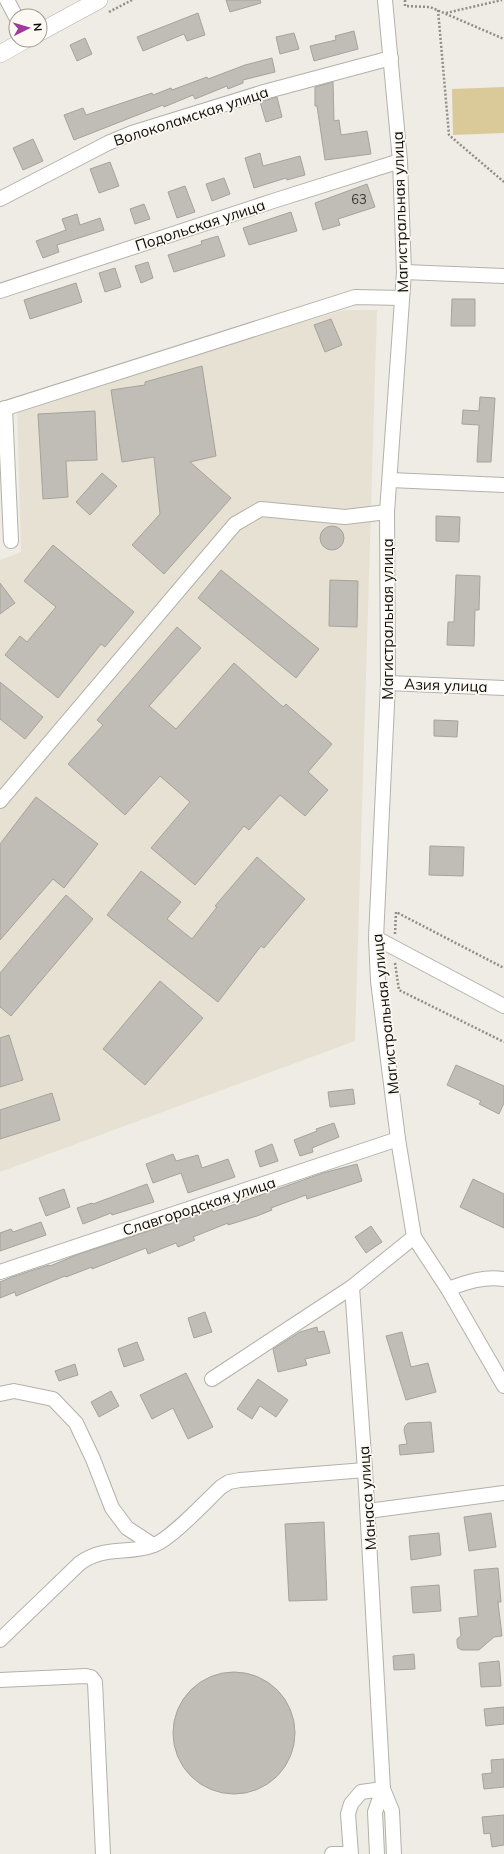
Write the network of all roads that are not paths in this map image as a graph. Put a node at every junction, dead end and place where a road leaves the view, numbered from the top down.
1 (99, 0) edge
2 (385, 0) edge
3 (48, 28) edge
4 (11, 48) edge
5 (0, 54) edge
6 (391, 58) junction
7 (400, 161) junction
8 (0, 199) edge
9 (404, 272) junction
10 (504, 276) edge
11 (0, 291) edge
12 (402, 298) junction
13 (2, 409) edge
14 (390, 480) junction
15 (504, 485) edge
16 (387, 512) junction
17 (11, 541) dead end
18 (388, 683) junction
19 (504, 688) edge
20 (0, 801) edge
21 (376, 938) junction
22 (503, 1002) edge
23 (398, 1139) junction
24 (414, 1237) junction
25 (0, 1272) edge
26 (504, 1279) edge
27 (352, 1287) junction
28 (448, 1289) junction
29 (212, 1379) dead end
30 (504, 1386) edge
31 (0, 1394) edge
32 (365, 1470) junction
33 (504, 1492) edge
34 (368, 1511) junction
35 (153, 1545) junction
36 (0, 1640) edge
37 (0, 1680) edge
38 (383, 1789) junction
39 (102, 1854) edge
40 (332, 1854) edge
41 (377, 1854) edge
42 (394, 1854) edge

1 - 3 main road
2 - 6 street, Магистральная улица
4 - 5 main road
6 - 7 street, Магистральная улица
6 - 8 street, Волоколамская улица
7 - 9 street, Магистральная улица
7 - 11 street, Подольская улица
9 - 10 street
9 - 12 street, Магистральная улица
12 - 13 street
12 - 14 street, Магистральная улица
13 - 17 street
14 - 15 street
14 - 16 street, Магистральная улица
16 - 18 street, Магистральная улица
16 - 20 street
18 - 19 street, Азия улица
18 - 21 street, Магистральная улица
21 - 22 street
21 - 23 street, Магистральная улица
23 - 24 street, Магистральная улица
23 - 25 street, Славгородская улица
24 - 27 street
24 - 28 street
26 - 28 street
27 - 29 street
27 - 32 street, Манаса улица
28 - 30 street
31 - 35 street
32 - 34 street, Манаса улица
32 - 35 street
33 - 34 street
34 - 38 street, Манаса улица
35 - 36 street
37 - 39 street
38 - 40 street
38 - 41 street, Манаса улица
38 - 42 street, Манаса улица

